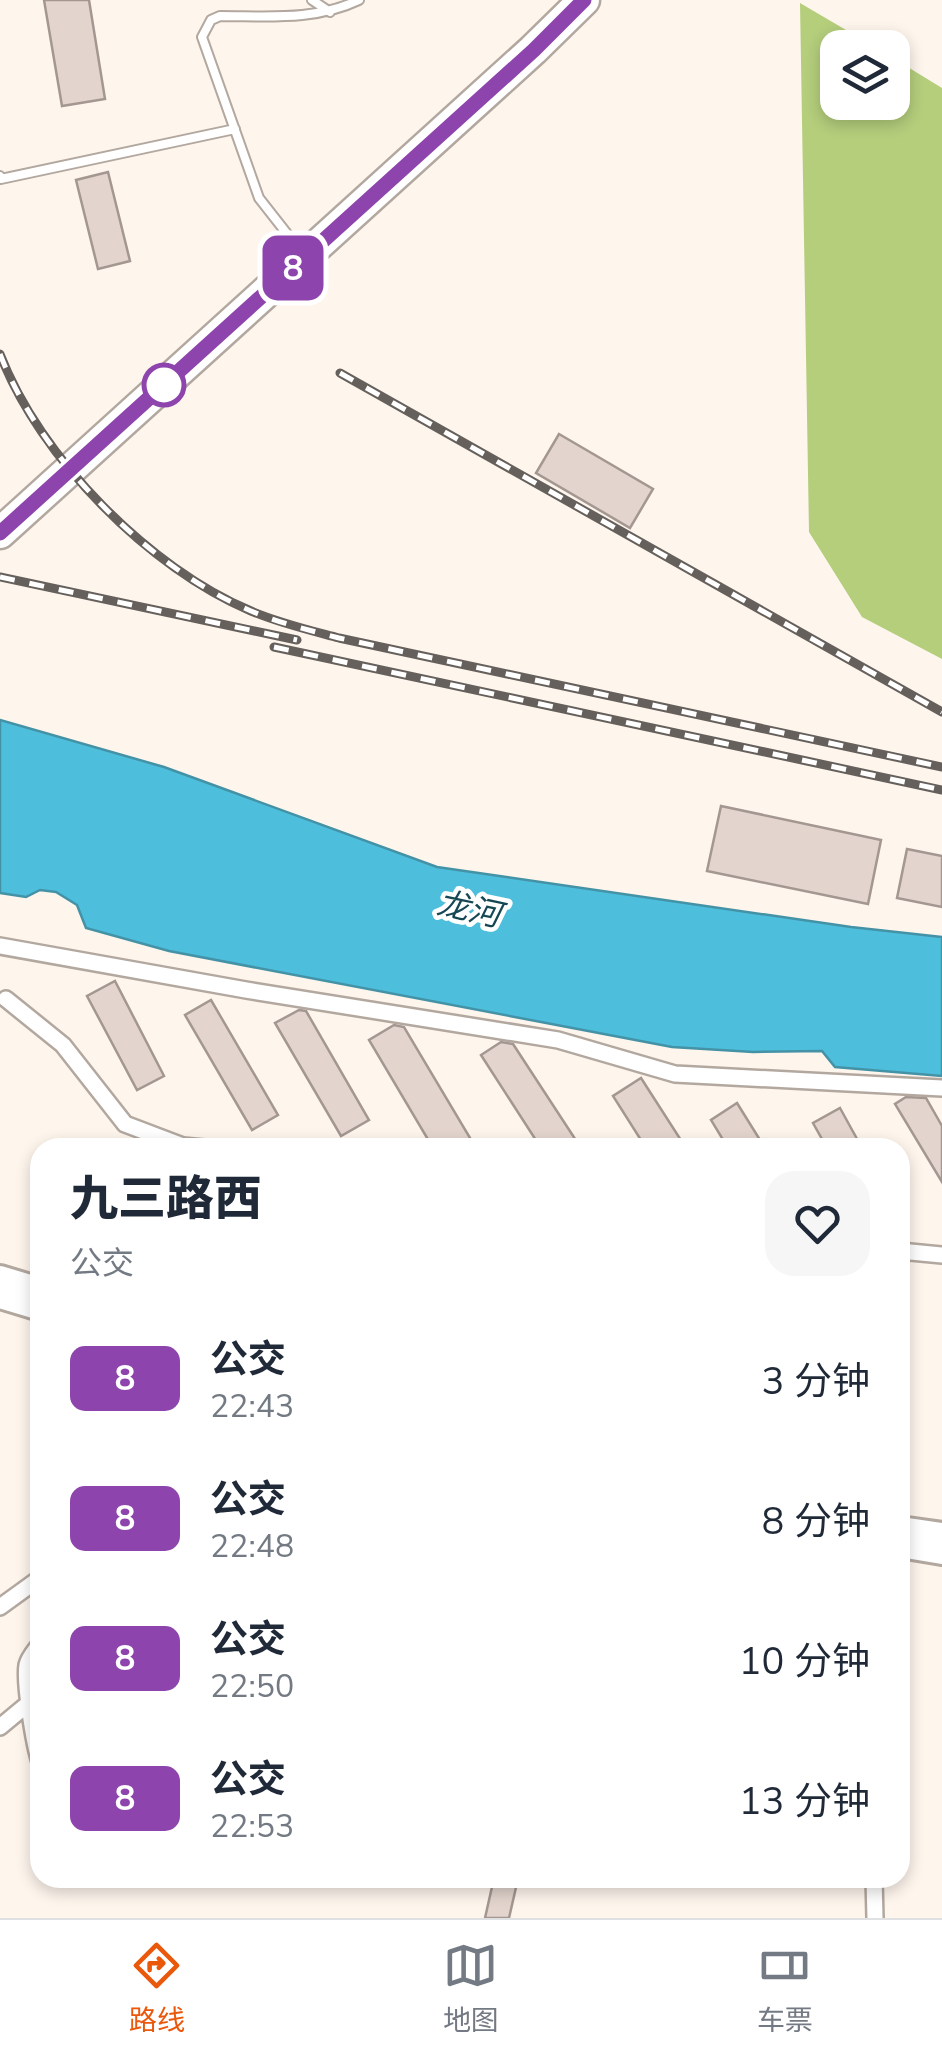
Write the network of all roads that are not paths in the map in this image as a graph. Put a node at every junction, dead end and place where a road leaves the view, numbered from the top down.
1 (312, 0) edge
2 (359, 0) edge
3 (560, 0) edge
4 (584, 0) edge
5 (330, 12) junction
6 (234, 129) junction
7 (0, 176) edge
8 (300, 250) junction
9 (0, 511) edge
10 (0, 533) edge
11 (0, 946) edge
12 (6, 999) dead end
13 (942, 1088) edge
14 (163, 1138) edge
15 (910, 1252) edge
16 (942, 1256) edge
17 (0, 1277) edge
18 (30, 1286) edge
19 (0, 1296) edge
20 (30, 1306) edge
21 (910, 1529) edge
22 (942, 1534) edge
23 (910, 1547) edge
24 (942, 1552) edge
25 (30, 1585) edge
26 (0, 1607) edge
27 (30, 1702) edge
28 (0, 1727) edge
29 (874, 1888) edge
30 (875, 1918) edge

1 - 5 lane
2 - 5 lane
3 - 8 highway
4 - 8 highway
5 - 6 lane
6 - 7 lane
6 - 8 lane
8 - 9 highway
8 - 10 highway
11 - 13 street
12 - 14 street
15 - 16 street
17 - 18 main road
19 - 20 main road
21 - 22 main road
23 - 24 main road
25 - 26 street
27 - 28 street
29 - 30 street

